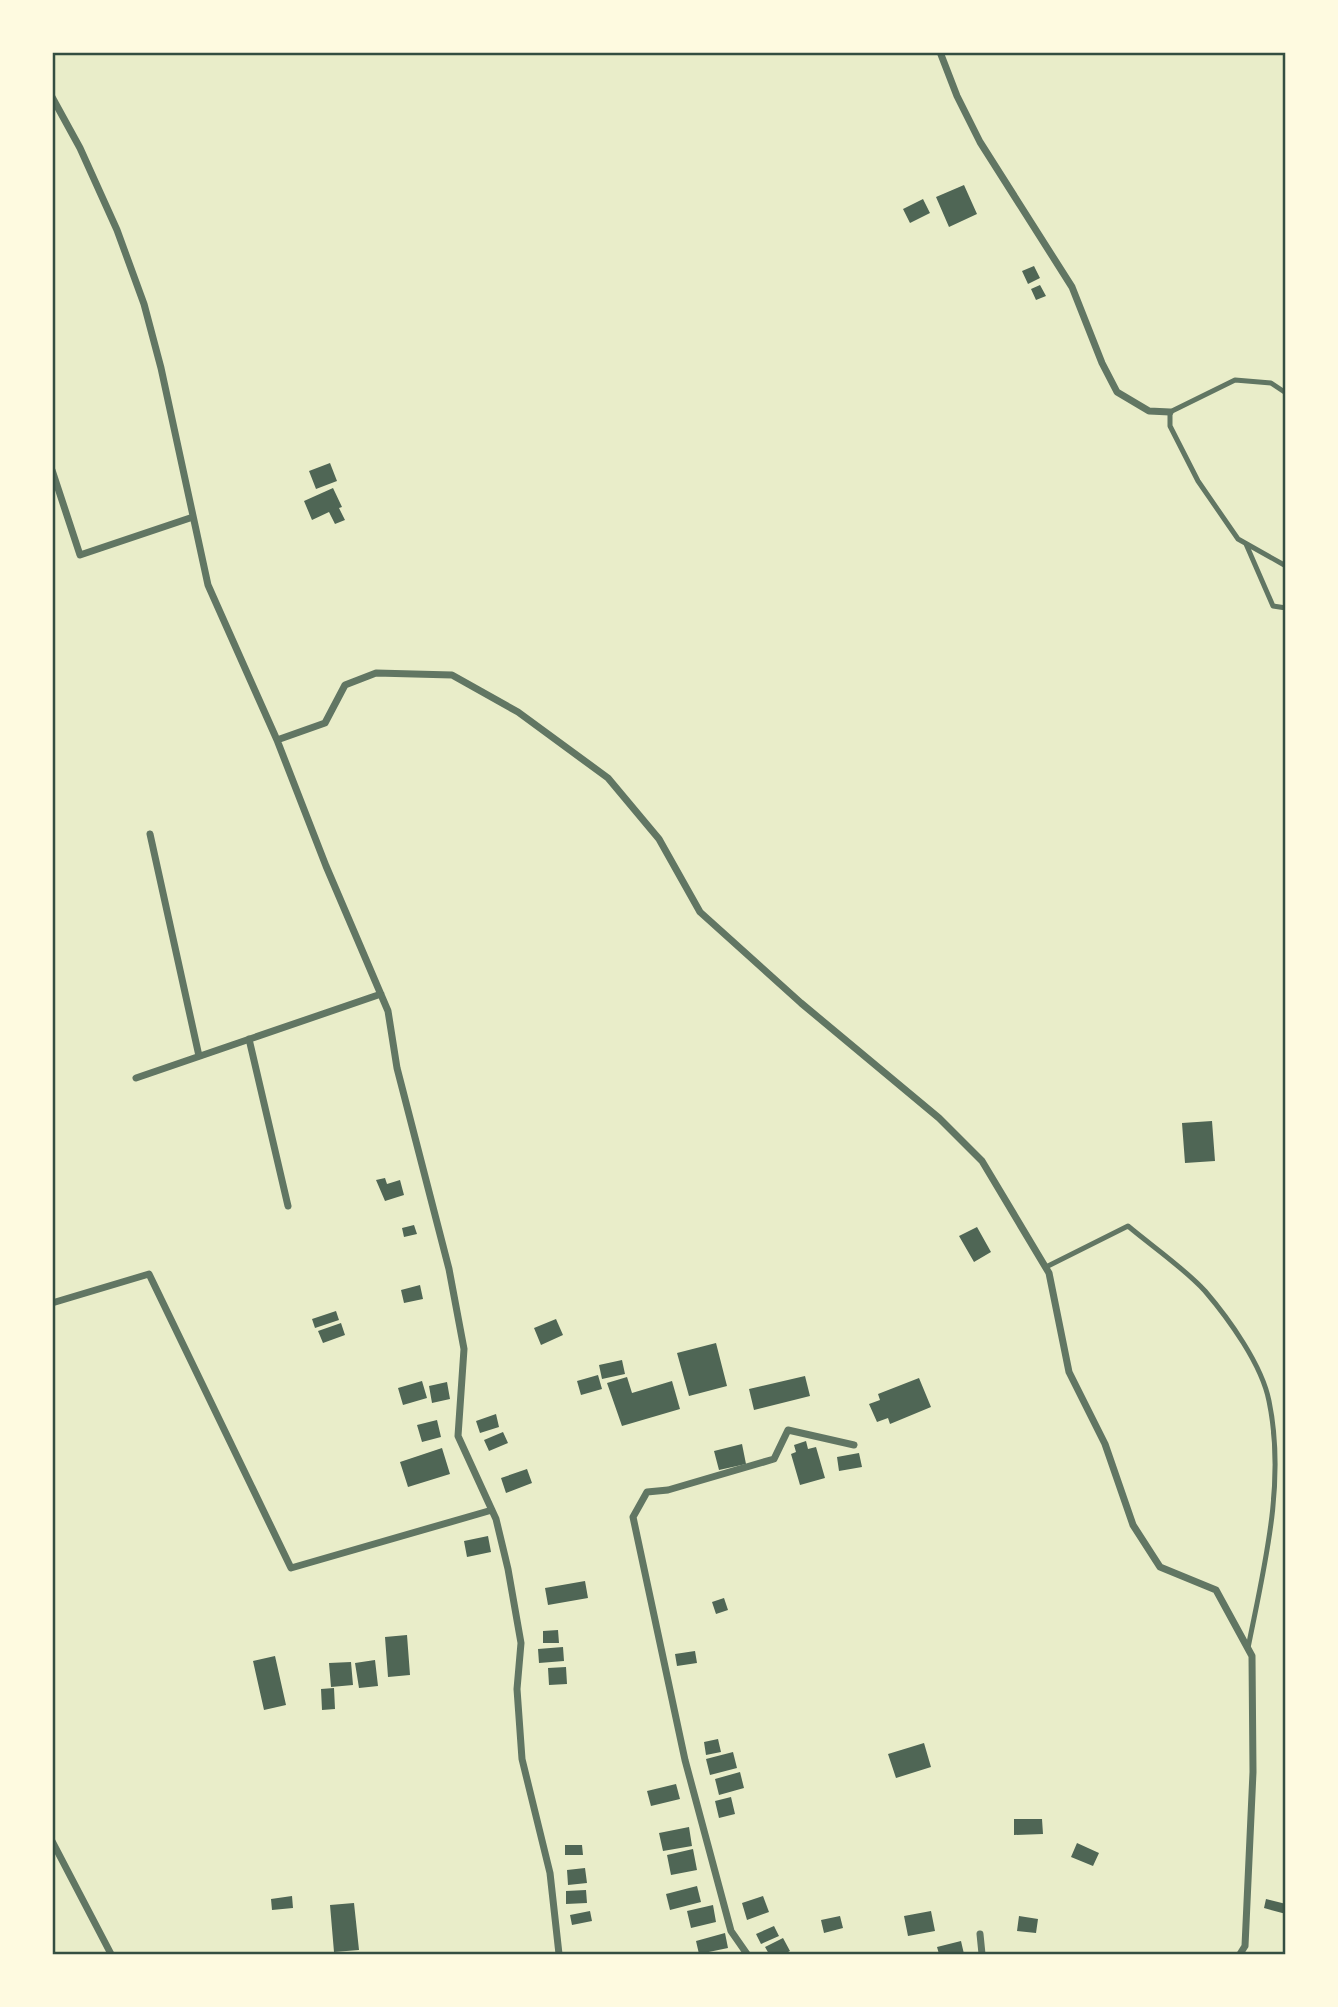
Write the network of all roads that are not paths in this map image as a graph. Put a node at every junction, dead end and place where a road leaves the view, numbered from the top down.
1 (940, 52) edge
2 (52, 97) edge
3 (1286, 393) edge
4 (1170, 412) junction
5 (52, 470) edge
6 (193, 517) junction
7 (1246, 543) junction
8 (1286, 566) edge
9 (1286, 608) edge
10 (277, 740) junction
11 (150, 834) dead end
12 (381, 994) junction
13 (249, 1039) junction
14 (199, 1056) junction
15 (136, 1077) dead end
16 (288, 1206) dead end
17 (1046, 1267) junction
18 (52, 1303) edge
19 (855, 1445) dead end
20 (492, 1510) junction
21 (1248, 1649) junction
22 (52, 1841) edge
23 (980, 1934) dead end
24 (111, 1955) edge
25 (559, 1955) edge
26 (747, 1955) edge
27 (982, 1955) edge
28 (1240, 1955) edge

1 - 4 street
2 - 6 street
3 - 4 lane
4 - 7 lane
5 - 6 street
6 - 10 street
7 - 8 lane
7 - 9 lane
10 - 12 street
10 - 17 street
11 - 14 street
12 - 13 street
12 - 20 street
13 - 14 street
13 - 16 street
14 - 15 street
17 - 21 street
17 - 21 lane
18 - 20 street
19 - 26 street
20 - 25 street
21 - 28 street
22 - 24 street
23 - 27 street

